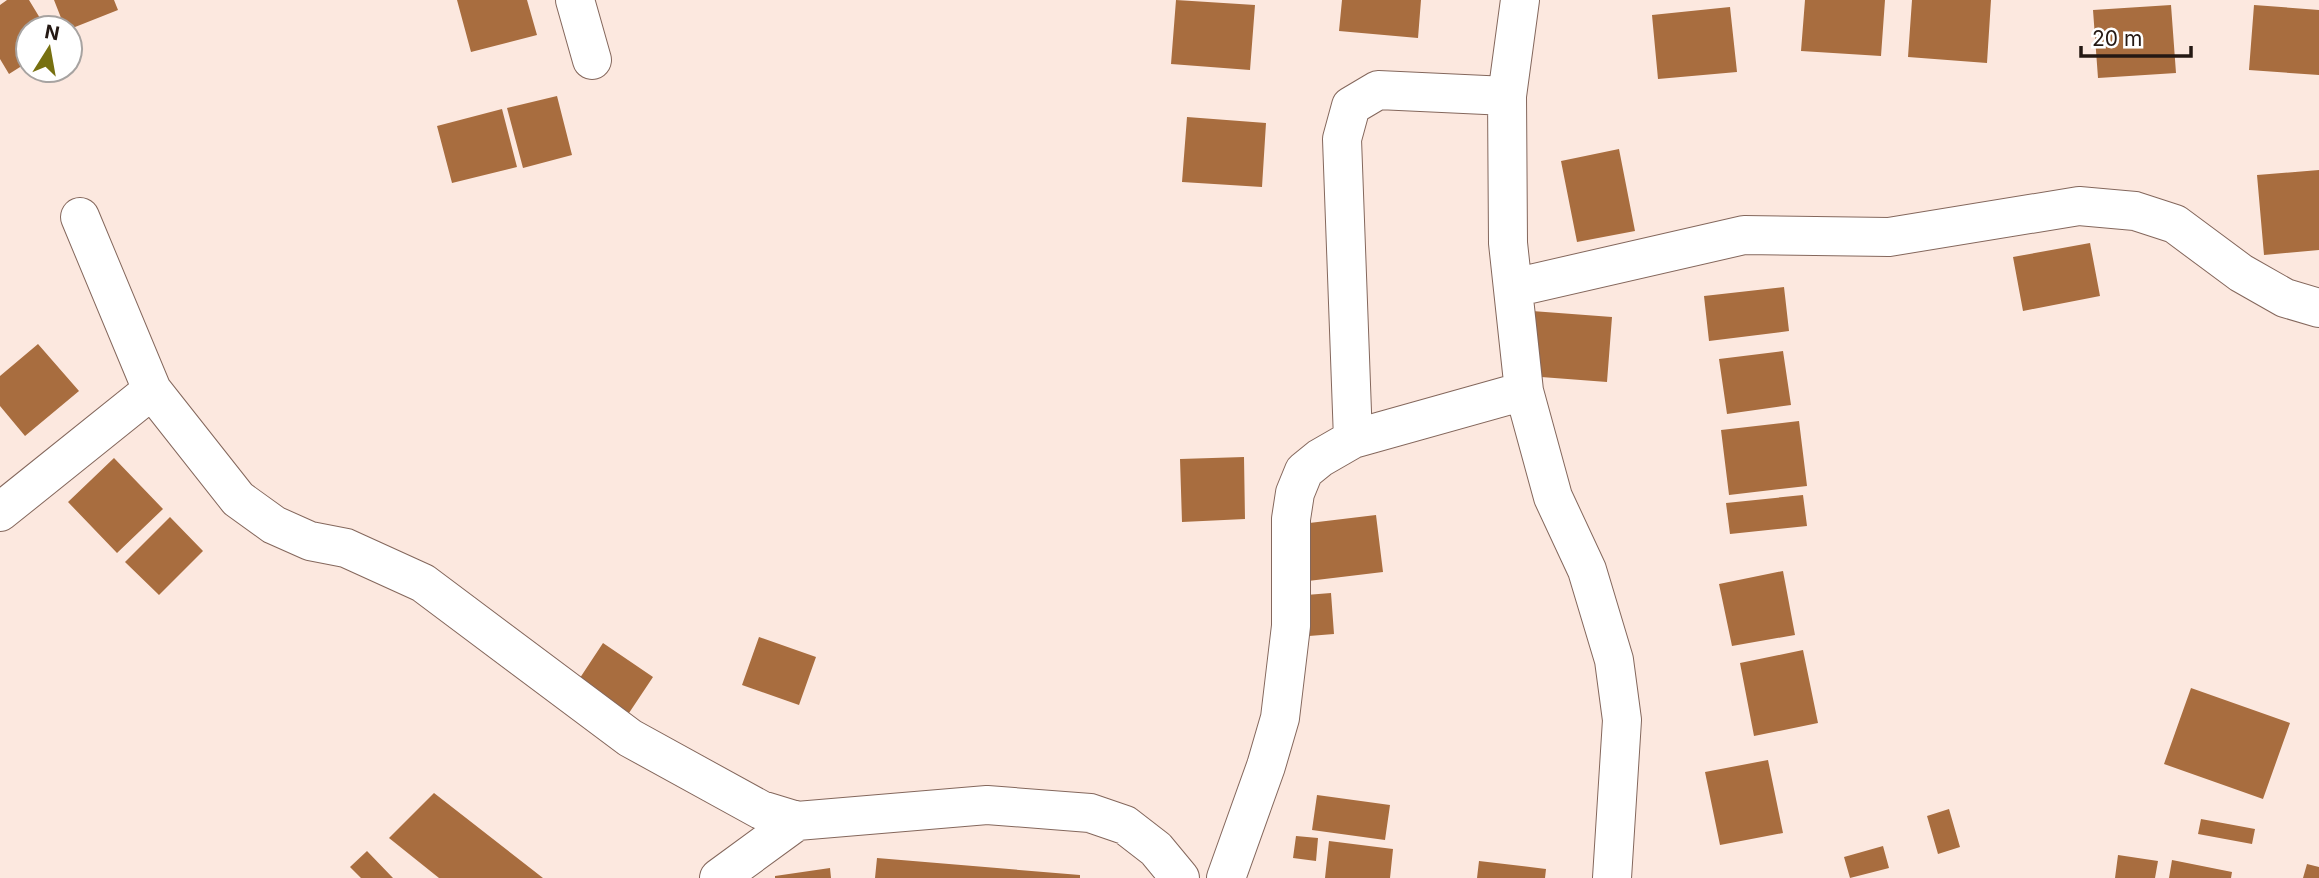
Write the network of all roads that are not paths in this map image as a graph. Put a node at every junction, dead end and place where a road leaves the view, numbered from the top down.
1 (575, 0) edge
2 (1520, 0) edge
3 (592, 60) dead end
4 (1507, 96) junction
5 (80, 218) dead end
6 (1513, 288) junction
7 (2319, 308) edge
8 (152, 390) junction
9 (1524, 391) junction
10 (1353, 439) junction
11 (0, 512) edge
12 (797, 821) junction
13 (719, 878) edge
14 (1180, 878) edge
15 (1226, 878) edge
16 (1612, 878) edge

1 - 3 street
2 - 4 street
4 - 6 street
4 - 10 street
5 - 8 street
6 - 7 street
6 - 9 street
8 - 11 street
8 - 12 street
9 - 10 street
9 - 16 street
10 - 15 street
12 - 13 street
12 - 14 street

